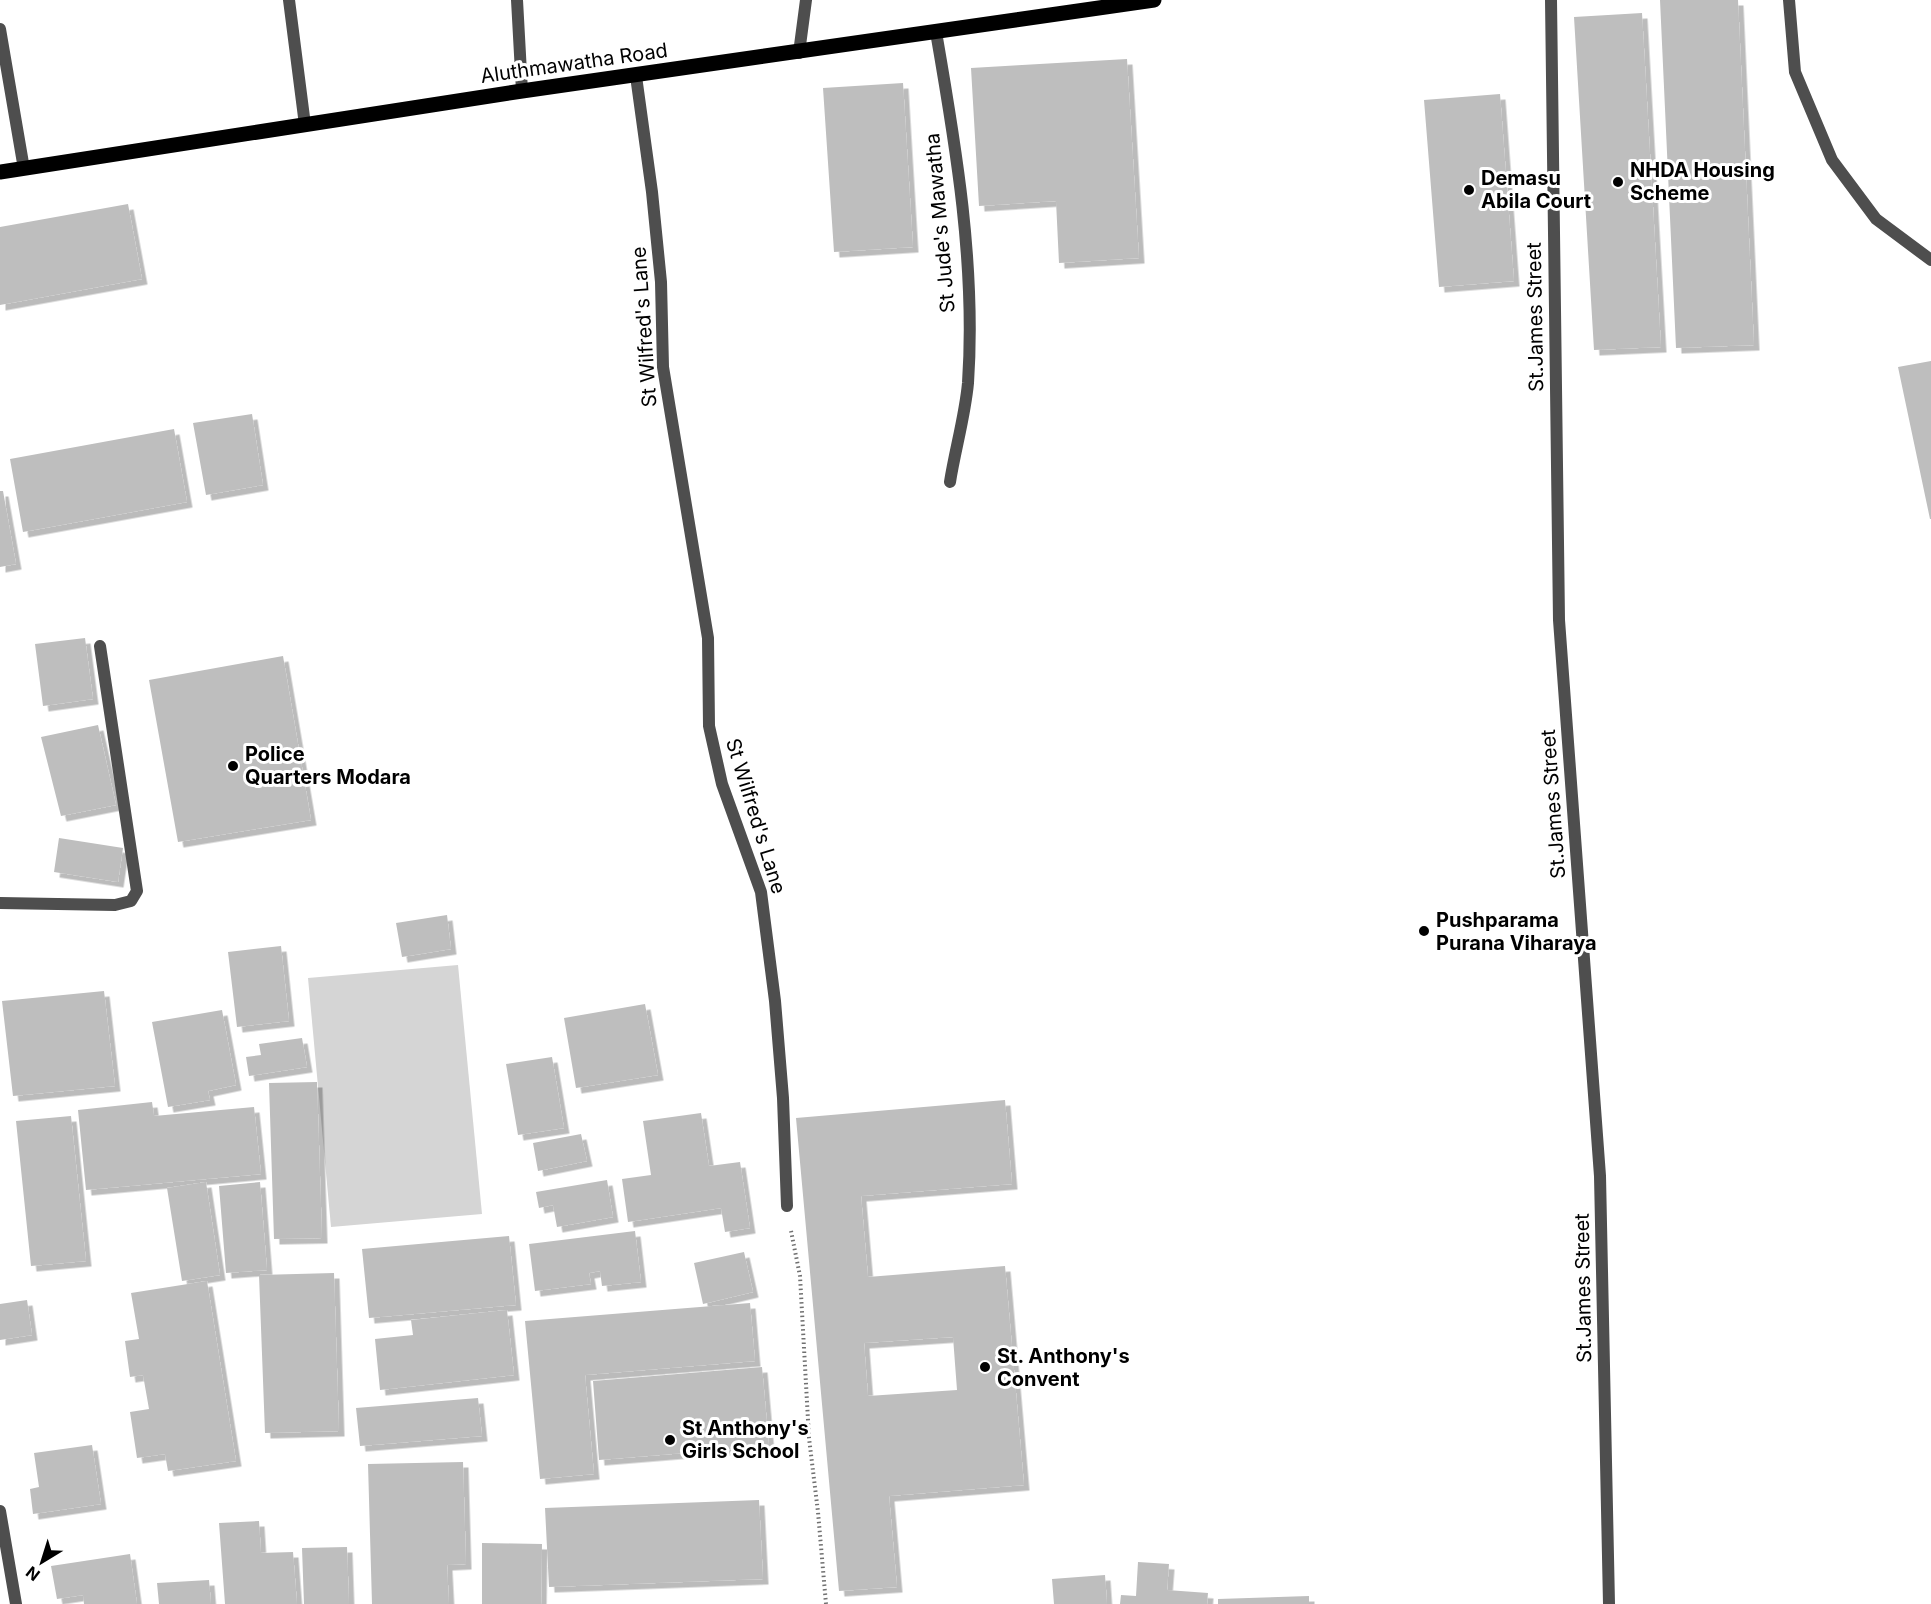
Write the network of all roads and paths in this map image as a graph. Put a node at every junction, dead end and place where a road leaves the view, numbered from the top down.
1 (290, 0) edge
2 (517, 0) edge
3 (806, 0) edge
4 (1154, 0) edge
5 (1551, 0) edge
6 (1790, 0) edge
7 (0, 28) edge
8 (936, 32) junction
9 (799, 52) junction
10 (636, 76) junction
11 (522, 91) junction
12 (305, 125) junction
13 (24, 169) junction
14 (0, 172) edge
15 (1931, 260) edge
16 (950, 482) dead end
17 (100, 646) dead end
18 (0, 903) edge
19 (787, 1206) joint
20 (0, 1511) edge
21 (16, 1604) edge
22 (826, 1604) edge
23 (1609, 1604) edge

1 - 12 street
2 - 11 street
3 - 9 street
4 - 8 main road, Aluthmawatha Road
5 - 23 street, St.James Street
6 - 15 street
7 - 13 street
8 - 9 main road, Aluthmawatha Road
8 - 16 street, St Jude's Mawatha
9 - 10 main road, Aluthmawatha Road
10 - 11 main road, Aluthmawatha Road
10 - 19 street, St Wilfred's Lane
11 - 12 main road, Aluthmawatha Road
12 - 13 main road, Aluthmawatha Road
13 - 14 main road, Aluthmawatha Road
17 - 18 street
19 - 22 path
20 - 21 street

